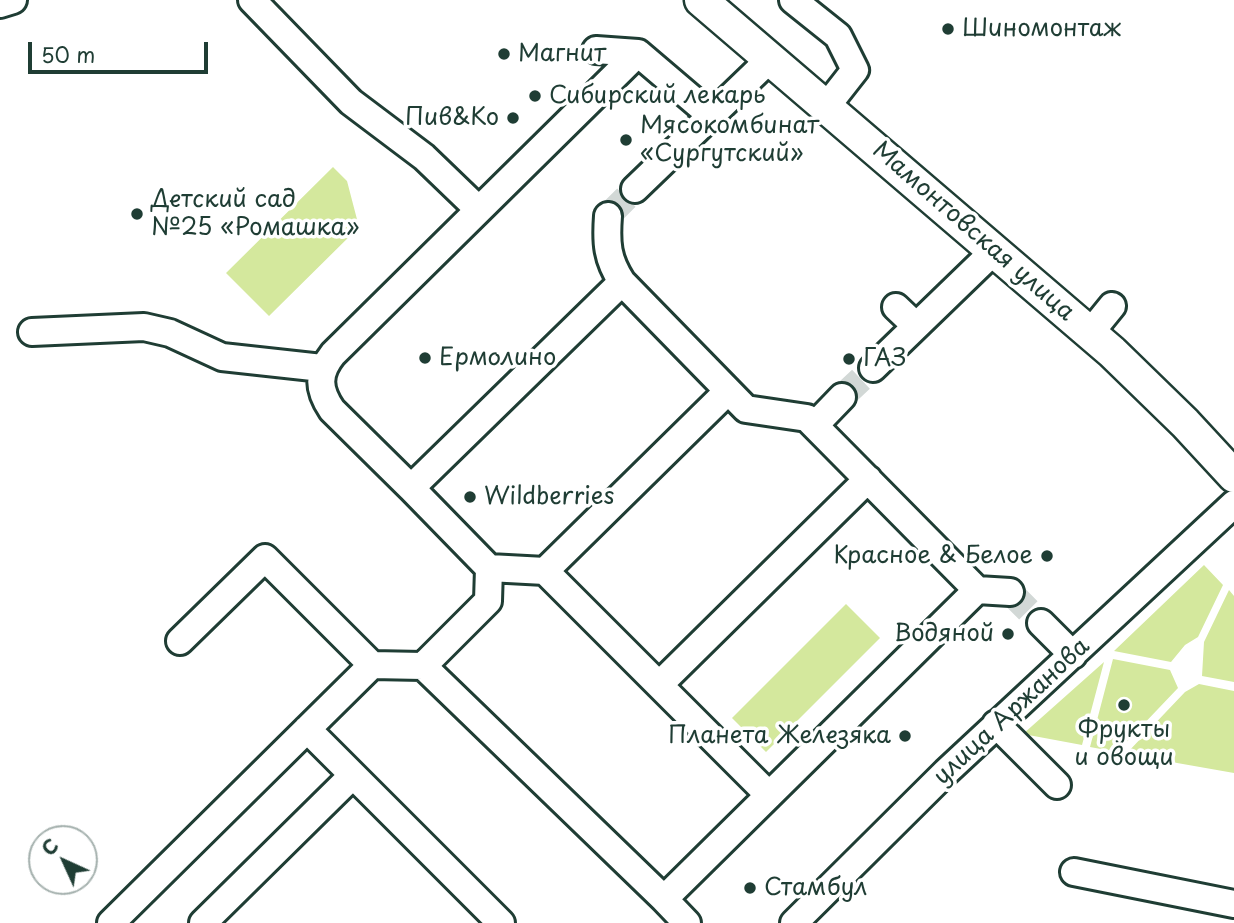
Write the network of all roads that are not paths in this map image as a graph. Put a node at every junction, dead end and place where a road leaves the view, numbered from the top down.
1 (13, 0) edge
2 (252, 0) edge
3 (701, 0) edge
4 (793, 0) edge
5 (0, 4) edge
6 (596, 50) dead end
7 (638, 53) junction
8 (770, 60) junction
9 (825, 107) junction
10 (712, 116) junction
11 (635, 189) tunnel mouth
12 (478, 209) junction
13 (608, 216) tunnel mouth
14 (995, 250) junction
15 (622, 282) junction
16 (1112, 306) dead end
17 (896, 307) dead end
18 (916, 326) junction
19 (32, 332) dead end
20 (1090, 333) junction
21 (322, 368) junction
22 (873, 368) tunnel mouth
23 (728, 391) junction
24 (842, 397) tunnel mouth
25 (815, 425) junction
26 (1234, 476) edge
27 (868, 479) junction
28 (411, 488) junction
29 (1234, 504) edge
30 (489, 568) junction
31 (545, 571) junction
32 (977, 590) junction
33 (1010, 592) tunnel mouth
34 (1041, 623) tunnel mouth
35 (180, 641) dead end
36 (1073, 655) junction
37 (372, 664) junction
38 (423, 666) junction
39 (659, 685) junction
40 (996, 724) junction
41 (307, 729) junction
42 (352, 776) junction
43 (1057, 785) dead end
44 (769, 795) junction
45 (1074, 872) dead end
46 (664, 899) junction
47 (1234, 904) edge
48 (111, 923) edge
49 (203, 923) edge
50 (501, 923) edge
51 (687, 923) edge
52 (794, 923) edge

1 - 5 street
2 - 12 street
3 - 8 main road, Мамонтовская улица
4 - 9 street
6 - 7 street
7 - 10 street
7 - 12 street
8 - 9 main road, Мамонтовская улица
8 - 10 street
9 - 14 main road, Мамонтовская улица
10 - 11 street
12 - 21 street
13 - 15 street
14 - 18 street
14 - 20 main road, Мамонтовская улица
15 - 23 street
15 - 28 street
16 - 20 street
17 - 18 street
18 - 22 street
19 - 21 street
20 - 26 main road, Мамонтовская улица
21 - 28 street
23 - 25 street
23 - 31 street
24 - 25 street
25 - 27 street
27 - 32 street
27 - 39 street
28 - 30 street
29 - 36 street, улица Аржанова
30 - 31 street
30 - 38 street
31 - 39 street
32 - 33 street
32 - 44 street
34 - 36 street
35 - 37 street
36 - 40 street, улица Аржанова
37 - 38 street
37 - 41 street
38 - 46 street
39 - 44 street
40 - 43 street
40 - 52 street, улица Аржанова
41 - 42 street
41 - 48 street
42 - 49 street
42 - 50 street
44 - 46 street
45 - 47 street
46 - 51 street

